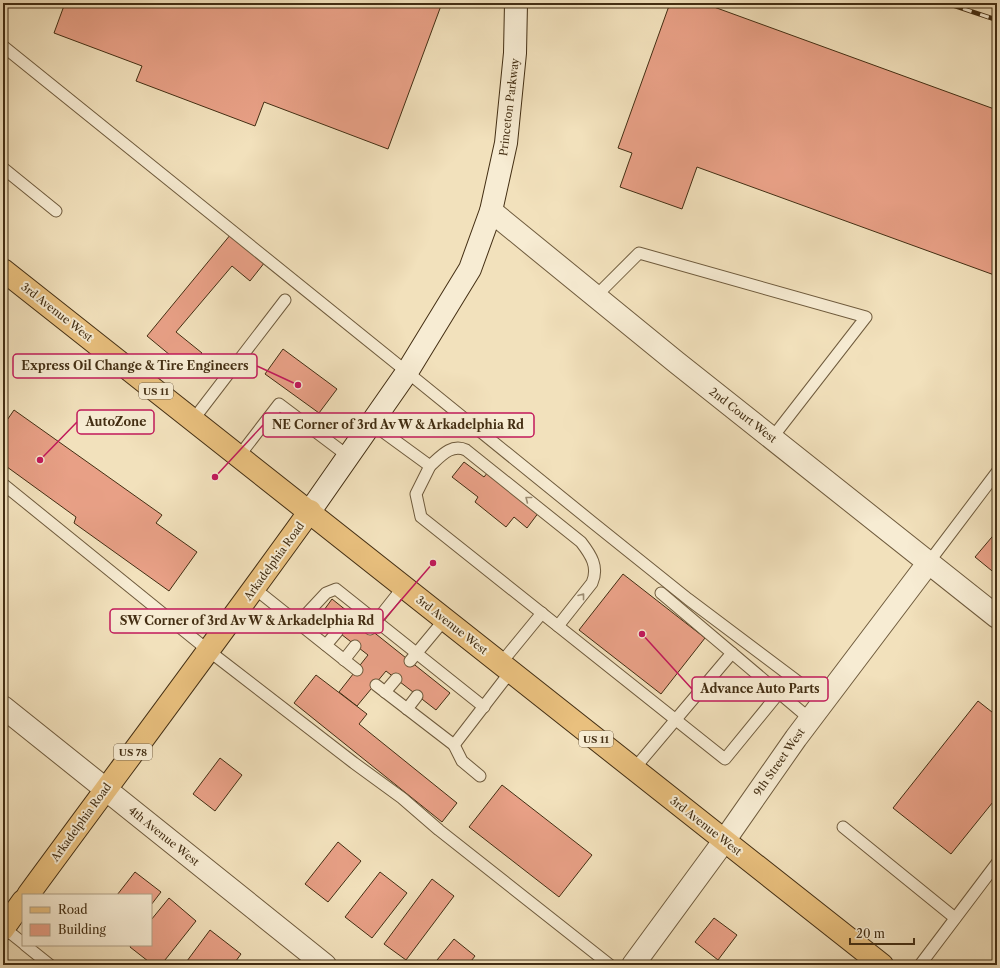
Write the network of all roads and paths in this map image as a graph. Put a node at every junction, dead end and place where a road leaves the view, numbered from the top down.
1 (516, 3) edge
2 (3, 46) edge
3 (3, 168) edge
4 (56, 211) dead end
5 (491, 211) junction
6 (3, 270) edge
7 (596, 296) junction
8 (285, 300) dead end
9 (407, 372) junction
10 (193, 420) junction
11 (371, 423) junction
12 (772, 438) junction
13 (239, 456) junction
14 (348, 456) junction
15 (430, 466) junction
16 (997, 472) edge
17 (3, 484) edge
18 (310, 511) junction
19 (929, 562) junction
20 (404, 586) junction
21 (254, 588) junction
22 (661, 593) dead end
23 (542, 613) junction
24 (997, 617) edge
25 (445, 619) junction
26 (298, 623) junction
27 (373, 625) junction
28 (558, 626) junction
29 (337, 632) dead end
30 (326, 646) junction
31 (355, 646) dead end
32 (209, 651) junction
33 (732, 653) junction
34 (413, 657) junction
35 (344, 660) junction
36 (506, 667) junction
37 (357, 670) dead end
38 (396, 679) dead end
39 (376, 685) dead end
40 (386, 692) junction
41 (779, 693) junction
42 (417, 696) dead end
43 (3, 707) edge
44 (484, 707) junction
45 (407, 709) junction
46 (816, 711) junction
47 (676, 720) junction
48 (454, 745) junction
49 (634, 769) junction
50 (480, 776) dead end
51 (105, 789) junction
52 (843, 827) dead end
53 (724, 841) junction
54 (997, 863) edge
55 (29, 894) edge
56 (22, 903) edge
57 (955, 918) junction
58 (3, 928) edge
59 (22, 942) edge
60 (26, 946) edge
61 (50, 965) edge
62 (325, 965) edge
63 (610, 965) edge
64 (633, 965) edge
65 (882, 965) edge
66 (920, 965) edge

1 - 5 street, Princeton Parkway
2 - 9 lane
3 - 4 lane
5 - 7 street, 2nd Court West
5 - 9 street, Arkadelphia Road
6 - 10 main road, 3rd Avenue West / US 11
7 - 12 street, 2nd Court West
7 - 12 lane
8 - 10 lane
9 - 11 street, Arkadelphia Road
9 - 46 lane
10 - 13 main road, 3rd Avenue West / US 11
11 - 14 street, Arkadelphia Road
11 - 15 lane
12 - 19 street, 2nd Court West
13 - 14 lane
13 - 18 main road, 3rd Avenue West / US 11
14 - 18 street, Arkadelphia Road
15 - 23 lane
28 -> 15 lane
16 - 19 lane
17 - 32 lane
18 - 20 main road, 3rd Avenue West / US 11
18 - 21 main road, Arkadelphia Road / US 78
19 - 24 street, 2nd Court West
19 - 46 street, 9th Street West
20 - 25 main road, 3rd Avenue West / US 11
20 - 27 lane
21 - 26 lane
21 - 32 main road, Arkadelphia Road / US 78
22 - 33 lane
23 - 28 lane
23 - 36 lane
25 - 34 lane
25 - 36 main road, 3rd Avenue West / US 11
26 - 27 lane
26 - 30 lane
27 - 34 lane
28 - 47 lane
29 - 30 lane
30 - 35 lane
31 - 35 lane
32 - 51 main road, Arkadelphia Road / US 78
32 - 63 lane
33 - 41 lane
33 - 47 lane
34 - 44 lane
35 - 37 lane
36 - 44 lane
36 - 49 main road, 3rd Avenue West / US 11
38 - 40 lane
39 - 40 lane
40 - 45 lane
41 - 46 lane
41 - 47 lane
42 - 45 lane
43 - 51 street, 4th Avenue West
44 - 48 lane
45 - 48 lane
46 - 53 street, 9th Street West
47 - 49 lane
48 - 50 lane
49 - 53 main road, 3rd Avenue West / US 11
51 - 55 main road, Arkadelphia Road / US 78
51 - 62 street, 4th Avenue West
52 - 57 lane
53 - 64 street, 9th Street West
53 - 65 main road, 3rd Avenue West / US 11
54 - 57 lane
56 - 58 main road
57 - 66 lane
58 - 59 lane
60 - 61 lane

